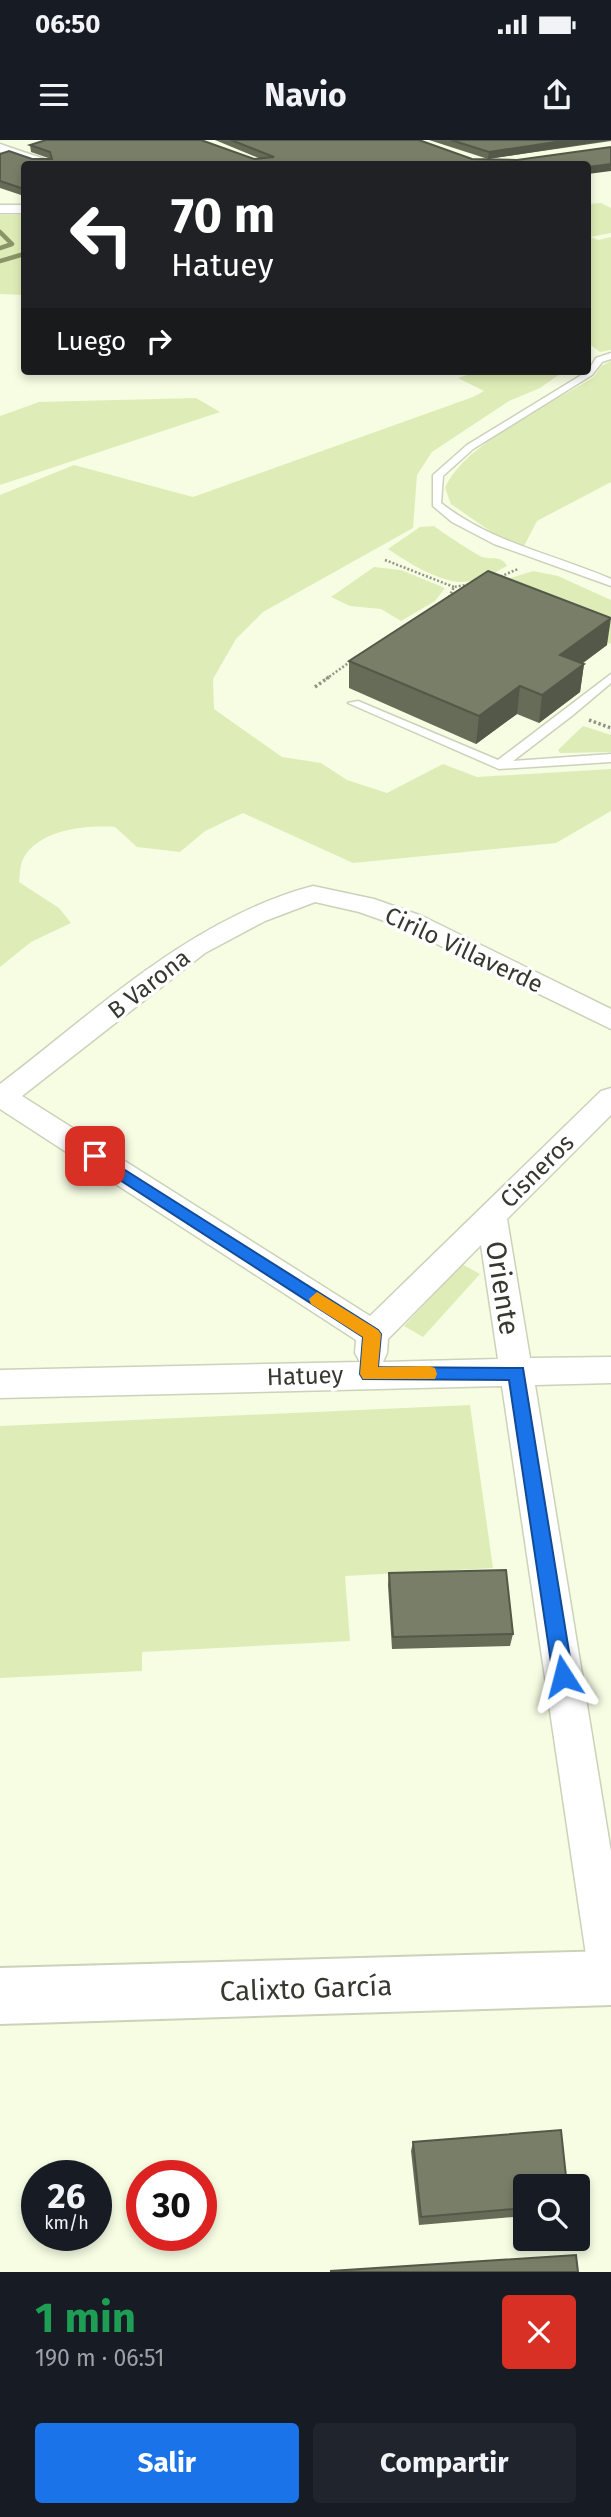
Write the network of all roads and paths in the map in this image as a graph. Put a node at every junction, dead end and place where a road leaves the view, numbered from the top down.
1 (18, 140) edge
2 (0, 142) edge
3 (0, 148) edge
4 (37, 161) edge
5 (0, 209) edge
6 (21, 209) edge
7 (591, 354) edge
8 (611, 356) edge
9 (598, 360) junction
10 (591, 370) edge
11 (586, 375) edge
12 (541, 559) junction
13 (385, 560) dead end
14 (492, 580) edge
15 (480, 582) edge
16 (611, 583) edge
17 (454, 587) junction
18 (445, 601) edge
19 (360, 655) edge
20 (611, 677) edge
21 (315, 687) dead end
22 (354, 703) dead end
23 (611, 758) edge
24 (499, 765) junction
25 (313, 894) joint
26 (611, 1020) edge
27 (1, 1098) edge
28 (611, 1098) edge
29 (492, 1216) junction
30 (372, 1334) junction
31 (611, 1370) edge
32 (517, 1373) junction
33 (369, 1374) junction
34 (0, 1384) edge
35 (611, 1981) edge
36 (0, 1996) edge

1 - 2 street
3 - 4 street
5 - 6 street
7 - 9 lane
8 - 9 lane
9 - 10 lane
11 - 12 lane
12 - 14 path
12 - 16 lane
13 - 17 path
15 - 17 path
17 - 18 path
19 - 21 path
20 - 24 lane
22 - 24 lane
23 - 24 lane
25 - 26 street, Cirilo Villaverde
25 - 27 street, B Varona
27 - 30 street
28 - 29 street, Cisneros
29 - 30 street, Cisneros
29 - 32 street, Oriente
30 - 33 street
31 - 32 street, Hatuey
32 - 33 street, Hatuey
32 - 35 street, Oriente
33 - 34 street, Hatuey
35 - 36 main road, Calixto García

